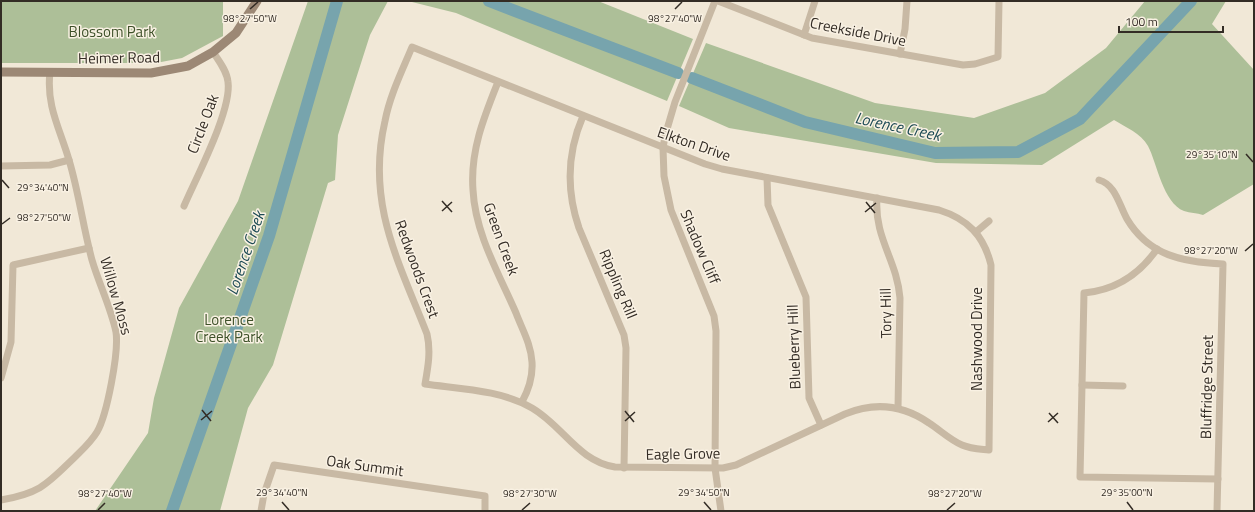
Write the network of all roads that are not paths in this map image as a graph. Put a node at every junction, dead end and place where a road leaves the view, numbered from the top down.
1 (257, 1) edge
2 (715, 1) edge
3 (718, 1) edge
4 (815, 1) edge
5 (907, 1) edge
6 (999, 1) edge
7 (804, 35) junction
8 (412, 47) joint
9 (213, 52) junction
10 (900, 54) junction
11 (1, 72) edge
12 (50, 72) junction
13 (498, 82) junction
14 (583, 116) junction
15 (663, 148) junction
16 (69, 160) junction
17 (1, 166) edge
18 (767, 178) junction
19 (1099, 180) dead end
20 (877, 198) junction
21 (184, 206) dead end
22 (989, 221) dead end
23 (976, 232) junction
24 (89, 248) junction
25 (1157, 249) junction
26 (1, 378) edge
27 (425, 384) joint
28 (1082, 385) junction
29 (1123, 386) dead end
30 (522, 402) junction
31 (898, 408) junction
32 (821, 425) junction
33 (989, 450) joint
34 (624, 468) junction
35 (715, 468) junction
36 (1218, 478) junction
37 (1, 500) edge
38 (261, 511) edge
39 (485, 511) edge
40 (721, 511) edge
41 (1217, 511) edge

1 - 9 street, Heimer Road
2 - 15 street, Shadow Cliff
3 - 7 street, Creekside Drive
4 - 7 street
5 - 10 street
6 - 10 street, Creekside Drive
7 - 10 street, Creekside Drive
8 - 13 street, Elkton Drive
8 - 27 street, Redwoods Crest
9 - 12 street, Heimer Road
9 - 21 street, Circle Oak
11 - 12 street, Heimer Road
12 - 16 street, Willow Moss
13 - 14 street, Elkton Drive
13 - 30 street, Green Creek
14 - 15 street, Elkton Drive
14 - 34 street, Rippling Rill
15 - 18 street, Elkton Drive
15 - 35 street, Shadow Cliff
16 - 17 street
16 - 24 street, Willow Moss
18 - 20 street, Elkton Drive
18 - 32 street, Blueberry Hill
19 - 25 street
20 - 23 street, Elkton Drive
20 - 31 street, Tory Hill
22 - 23 street
23 - 33 street, Nashwood Drive
24 - 26 street
24 - 37 street, Willow Moss
25 - 28 street
25 - 36 street, Bluffridge Street
27 - 30 street, Eagle Grove
28 - 29 street
28 - 36 street
30 - 34 street, Eagle Grove
31 - 32 street, Eagle Grove
31 - 33 street, Eagle Grove
32 - 35 street, Eagle Grove
34 - 35 street, Eagle Grove
35 - 40 street, Shadow Cliff
36 - 41 street, Bluffridge Street
38 - 39 street, Oak Summit

